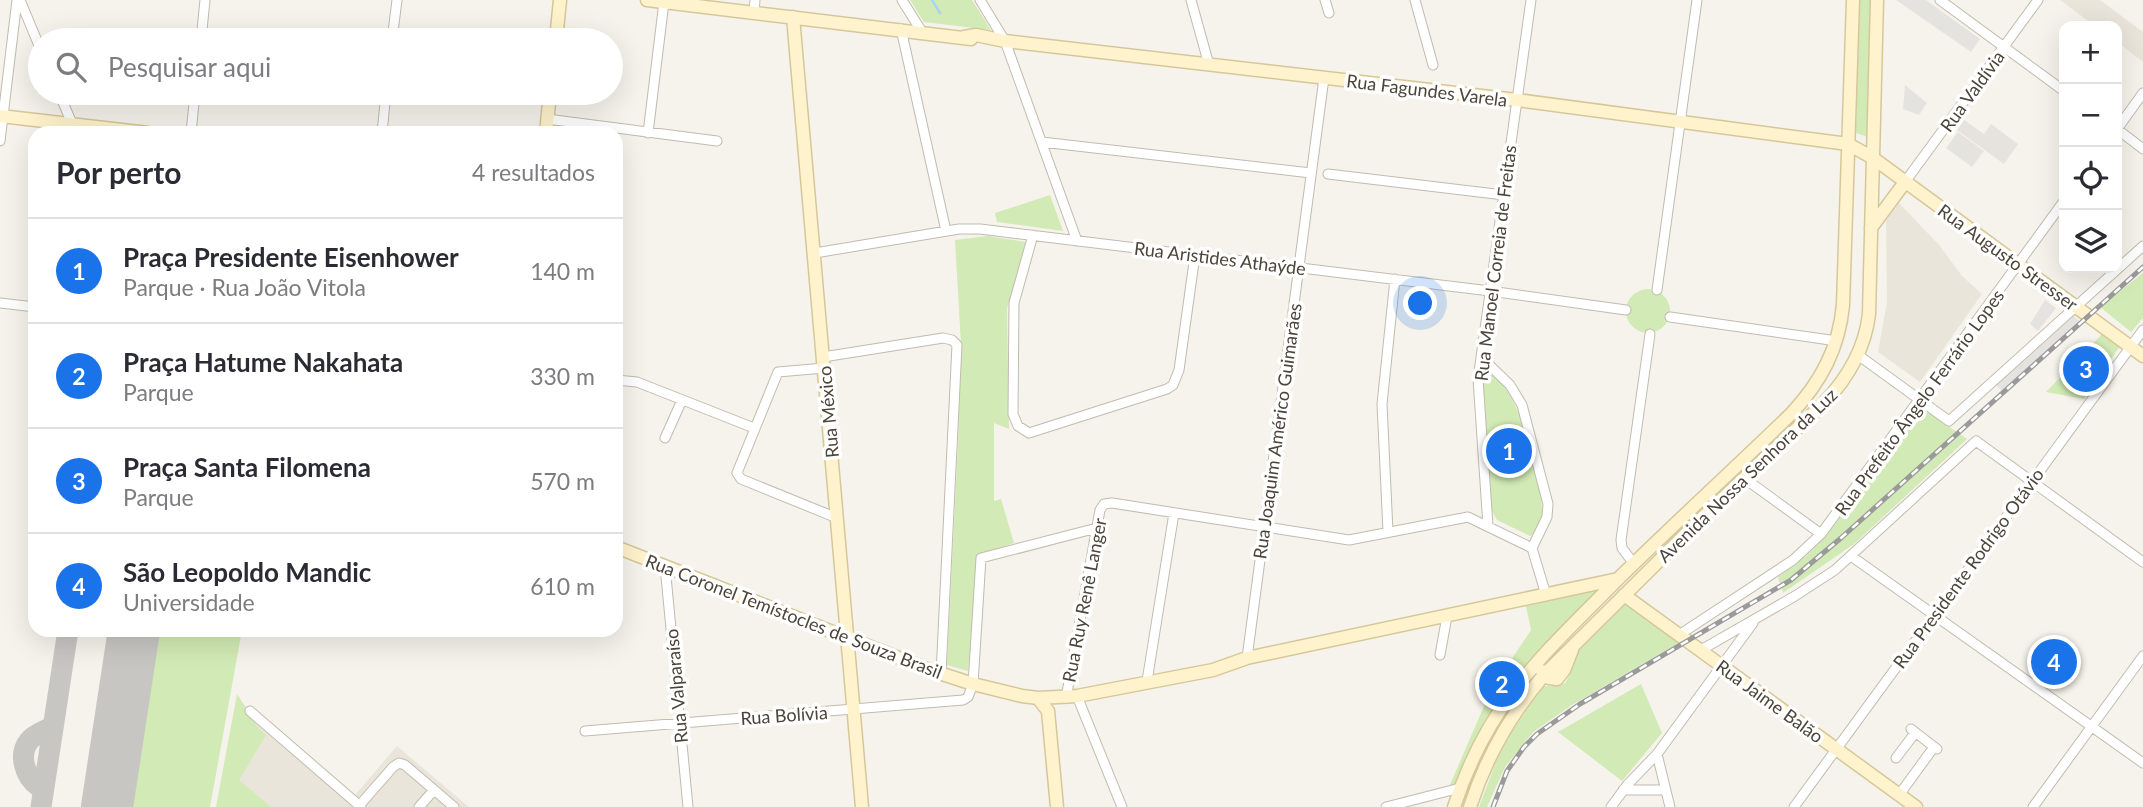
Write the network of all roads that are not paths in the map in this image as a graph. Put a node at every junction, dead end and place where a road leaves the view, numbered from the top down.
1 (18, 0) edge
2 (205, 0) edge
3 (397, 0) edge
4 (560, 0) edge
5 (647, 0) edge
6 (902, 0) edge
7 (980, 0) edge
8 (1191, 0) edge
9 (1325, 0) edge
10 (1415, 0) edge
11 (1531, 0) edge
12 (1697, 0) edge
13 (1853, 0) edge
14 (1877, 0) edge
15 (1940, 0) edge
16 (2039, 0) edge
17 (664, 2) junction
18 (754, 6) edge
19 (1329, 13) dead end
20 (793, 17) junction
21 (31, 28) edge
22 (202, 28) edge
23 (394, 28) edge
24 (557, 28) edge
25 (901, 29) junction
26 (922, 32) junction
27 (1005, 41) junction
28 (2004, 47) junction
29 (1851, 55) junction
30 (1875, 56) junction
31 (1209, 65) junction
32 (1433, 65) dead end
33 (1324, 78) junction
34 (1850, 83) junction
35 (1875, 84) junction
36 (2059, 87) edge
37 (2143, 93) edge
38 (1517, 100) junction
39 (65, 105) edge
40 (194, 105) edge
41 (385, 105) edge
42 (549, 105) edge
43 (1, 117) edge
44 (547, 119) junction
45 (1680, 122) junction
46 (2122, 122) edge
47 (56, 126) edge
48 (74, 126) edge
49 (192, 126) edge
50 (383, 126) edge
51 (546, 126) edge
52 (598, 126) edge
53 (623, 130) edge
54 (648, 133) junction
55 (2122, 133) edge
56 (0, 141) edge
57 (717, 141) dead end
58 (1042, 142) junction
59 (1849, 144) junction
60 (2143, 149) edge
61 (1873, 158) junction
62 (1311, 173) junction
63 (1328, 174) dead end
64 (1905, 181) junction
65 (1504, 194) junction
66 (2059, 208) edge
67 (1871, 228) junction
68 (947, 231) junction
69 (1033, 235) junction
70 (1077, 241) junction
71 (2143, 246) edge
72 (814, 253) junction
73 (1195, 255) junction
74 (2018, 264) junction
75 (1298, 267) junction
76 (1395, 279) junction
77 (1870, 284) junction
78 (1844, 286) junction
79 (1490, 290) junction
80 (1657, 290) dead end
81 (0, 303) edge
82 (28, 306) edge
83 (2076, 306) junction
84 (1626, 310) dead end
85 (1670, 317) dead end
86 (2143, 330) edge
87 (1650, 334) dead end
88 (1837, 341) junction
89 (2130, 346) junction
90 (1858, 355) junction
91 (2143, 356) edge
92 (1481, 357) junction
93 (824, 363) junction
94 (623, 380) edge
95 (682, 400) junction
96 (1921, 400) junction
97 (754, 428) junction
98 (665, 438) dead end
99 (1744, 478) junction
100 (2032, 481) junction
101 (1174, 513) junction
102 (837, 518) junction
103 (1488, 526) junction
104 (1264, 527) junction
105 (1097, 528) junction
106 (1668, 530) junction
107 (1388, 533) junction
108 (1821, 534) junction
109 (1675, 545) junction
110 (1532, 548) junction
111 (623, 550) edge
112 (1851, 556) junction
113 (2143, 562) edge
114 (1634, 564) junction
115 (664, 566) junction
116 (1618, 579) junction
117 (1624, 594) junction
118 (1546, 595) junction
119 (1934, 615) junction
120 (1447, 616) junction
121 (1756, 619) junction
122 (1679, 635) junction
123 (848, 638) junction
124 (1701, 650) junction
125 (887, 653) junction
126 (1543, 654) junction
127 (1440, 655) dead end
128 (2143, 656) edge
129 (1247, 658) junction
130 (850, 663) junction
131 (1722, 666) junction
132 (942, 674) junction
133 (1545, 675) junction
134 (1147, 681) junction
135 (973, 684) junction
136 (1071, 697) junction
137 (1038, 698) junction
138 (854, 710) junction
139 (250, 711) dead end
140 (1049, 717) junction
141 (680, 723) junction
142 (2091, 728) junction
143 (585, 731) dead end
144 (1836, 749) junction
145 (1657, 754) junction
146 (1896, 758) dead end
147 (2143, 763) edge
148 (1460, 788) junction
149 (434, 790) junction
150 (1623, 790) junction
151 (1637, 790) junction
152 (1665, 790) junction
153 (1899, 794) junction
154 (1613, 804) edge
155 (360, 806) edge
156 (419, 807) edge
157 (454, 807) edge
158 (688, 807) edge
159 (862, 807) edge
160 (1057, 807) edge
161 (1122, 807) edge
162 (1386, 807) edge
163 (1454, 807) edge
164 (1470, 807) edge
165 (1670, 807) edge
166 (1794, 807) edge
167 (1916, 807) edge
168 (2034, 807) edge

1 - 21 street
1 - 43 street
2 - 22 street
3 - 23 street
4 - 24 main road
5 - 17 main road, Rua Fagundes Varela
6 - 26 street
7 - 27 street
8 - 31 street
9 - 19 street
10 - 32 street
11 - 38 street, Rua Manoel Correia de Freitas
12 - 45 street
13 - 29 main road, Avenida Nossa Senhora da Luz
14 - 30 main road, Avenida Nossa Senhora da Luz
15 - 28 street
16 - 28 street, Rua Valdívia
17 - 18 main road, Rua Fagundes Varela
17 - 54 street
18 - 20 main road, Rua Fagundes Varela
20 - 25 main road, Rua Fagundes Varela
20 - 72 main road, Rua México
25 - 26 main road, Rua Fagundes Varela
25 - 68 street
26 - 27 main road, Rua Fagundes Varela
27 - 31 main road, Rua Fagundes Varela
27 - 58 street
28 - 36 street
28 - 64 street, Rua Valdívia
29 - 30 main road
29 - 34 main road, Avenida Nossa Senhora da Luz
30 - 35 main road, Avenida Nossa Senhora da Luz
31 - 33 main road, Rua Fagundes Varela
33 - 38 main road, Rua Fagundes Varela
33 - 62 street, Rua Joaquim Américo Guimarães
34 - 35 main road
34 - 59 main road, Avenida Nossa Senhora da Luz
35 - 61 main road, Avenida Nossa Senhora da Luz
37 - 46 street
38 - 45 main road, Rua Fagundes Varela
38 - 65 street, Rua Manoel Correia de Freitas
39 - 48 street
40 - 49 street
41 - 50 street
42 - 44 main road
43 - 47 main road
43 - 56 street
44 - 51 main road
44 - 52 street
45 - 59 main road, Rua Fagundes Varela
45 - 80 street
53 - 54 street
54 - 57 street
55 - 60 street
58 - 62 street
58 - 70 street
59 - 61 main road, Rua Augusto Stresser
59 - 78 main road, Avenida Nossa Senhora da Luz
61 - 64 main road, Rua Augusto Stresser
61 - 67 main road, Avenida Nossa Senhora da Luz
62 - 75 street, Rua Joaquim Américo Guimarães
63 - 65 street
64 - 67 main road
64 - 74 main road, Rua Augusto Stresser
65 - 79 street, Rua Manoel Correia de Freitas
66 - 74 street, Rua Prefeito Ângelo Ferrário Lopes
67 - 77 main road, Avenida Nossa Senhora da Luz
68 - 69 street, Rua Aristides Athaýde
68 - 72 street, Rua Aristides Athaýde
69 - 70 street, Rua Aristides Athaýde
69 - 73 street
70 - 73 street, Rua Aristides Athaýde
71 - 83 street
72 - 93 main road, Rua México
73 - 75 street, Rua Aristides Athaýde
74 - 83 main road, Rua Augusto Stresser
74 - 96 street, Rua Prefeito Ângelo Ferrário Lopes
75 - 76 street, Rua Aristides Athaýde
75 - 104 street, Rua Joaquim Américo Guimarães
76 - 79 street, Rua Aristides Athaýde
76 - 107 street
77 - 78 main road
77 - 90 main road, Avenida Nossa Senhora da Luz
78 - 88 main road, Avenida Nossa Senhora da Luz
79 - 84 street, Rua Aristides Athaýde
79 - 92 street, Rua Manoel Correia de Freitas
81 - 82 street
83 - 89 main road, Rua Augusto Stresser
83 - 96 street
85 - 88 street
86 - 89 street, Rua Presidente Rodrigo Otávio
87 - 114 street
88 - 106 main road, Avenida Nossa Senhora da Luz
89 - 91 main road, Rua Augusto Stresser
89 - 100 street, Rua Presidente Rodrigo Otávio
90 - 96 street
90 - 99 main road, Avenida Nossa Senhora da Luz
92 - 103 street, Rua Manoel Correia de Freitas
92 - 110 street
93 - 97 street
93 - 102 main road, Rua México
93 - 132 street
94 - 95 street
95 - 97 street
95 - 98 street
96 - 108 street, Rua Prefeito Ângelo Ferrário Lopes
97 - 102 street
99 - 108 street
99 - 109 main road, Avenida Nossa Senhora da Luz
100 - 112 street
100 - 113 street
100 - 119 street, Rua Presidente Rodrigo Otávio
101 - 104 street
101 - 105 street, Rua Ruy Renê Langer
101 - 134 street
102 - 123 main road, Rua México
103 - 107 street
103 - 110 street
104 - 107 street
104 - 129 street, Rua Joaquim Américo Guimarães
105 - 135 street
105 - 136 street, Rua Ruy Renê Langer
106 - 109 main road
106 - 114 main road, Avenida Nossa Senhora da Luz
108 - 122 street, Rua Prefeito Ângelo Ferrário Lopes
109 - 117 main road, Avenida Nossa Senhora da Luz
110 - 118 street
111 - 115 main road, Rua Coronel Temístocles de Souza Brasil
112 - 119 street
112 - 121 street
114 - 116 main road, Avenida Nossa Senhora da Luz
115 - 123 main road, Rua Coronel Temístocles de Souza Brasil
115 - 141 street, Rua Valparaíso
116 - 118 main road, Rua Coronel Temístocles de Souza Brasil
116 - 126 main road, Avenida Nossa Senhora da Luz
117 - 122 main road, Rua Jaime Balão
117 - 133 main road, Avenida Nossa Senhora da Luz
118 - 120 main road, Rua Coronel Temístocles de Souza Brasil
119 - 142 street
119 - 144 street, Rua Presidente Rodrigo Otávio
120 - 127 street
120 - 129 main road, Rua Coronel Temístocles de Souza Brasil
121 - 124 street
121 - 131 street
122 - 124 main road, Rua Jaime Balão
123 - 125 main road, Rua Coronel Temístocles de Souza Brasil
123 - 130 main road, Rua México
124 - 131 main road, Rua Jaime Balão
125 - 130 main road
125 - 132 main road, Rua Coronel Temístocles de Souza Brasil
126 - 133 main road
126 - 148 main road, Avenida Nossa Senhora da Luz
128 - 142 street
129 - 134 main road, Rua Coronel Temístocles de Souza Brasil
130 - 138 main road, Rua México
131 - 144 main road, Rua Jaime Balão
131 - 145 street
132 - 135 main road, Rua Coronel Temístocles de Souza Brasil
133 - 164 main road, Avenida Nossa Senhora da Luz
134 - 136 main road, Rua Coronel Temístocles de Souza Brasil
135 - 137 main road, Rua Coronel Temístocles de Souza Brasil
135 - 138 street, Rua Bolívia
136 - 137 main road, Rua Coronel Temístocles de Souza Brasil
136 - 140 main road
136 - 161 street
137 - 140 main road
138 - 141 street, Rua Bolívia
138 - 159 main road, Rua México
139 - 155 street
140 - 160 main road
141 - 143 street, Rua Bolívia
141 - 158 street, Rua Valparaíso
142 - 147 street
142 - 168 street
144 - 153 main road, Rua Jaime Balão
144 - 166 street, Rua Presidente Rodrigo Otávio
145 - 150 street
145 - 152 street
146 - 153 street
148 - 162 street
148 - 163 main road, Avenida Nossa Senhora da Luz
149 - 155 street
149 - 156 street
149 - 157 street
150 - 151 street
150 - 154 street
151 - 152 street
151 - 154 street
152 - 165 street
153 - 167 main road, Rua Jaime Balão

